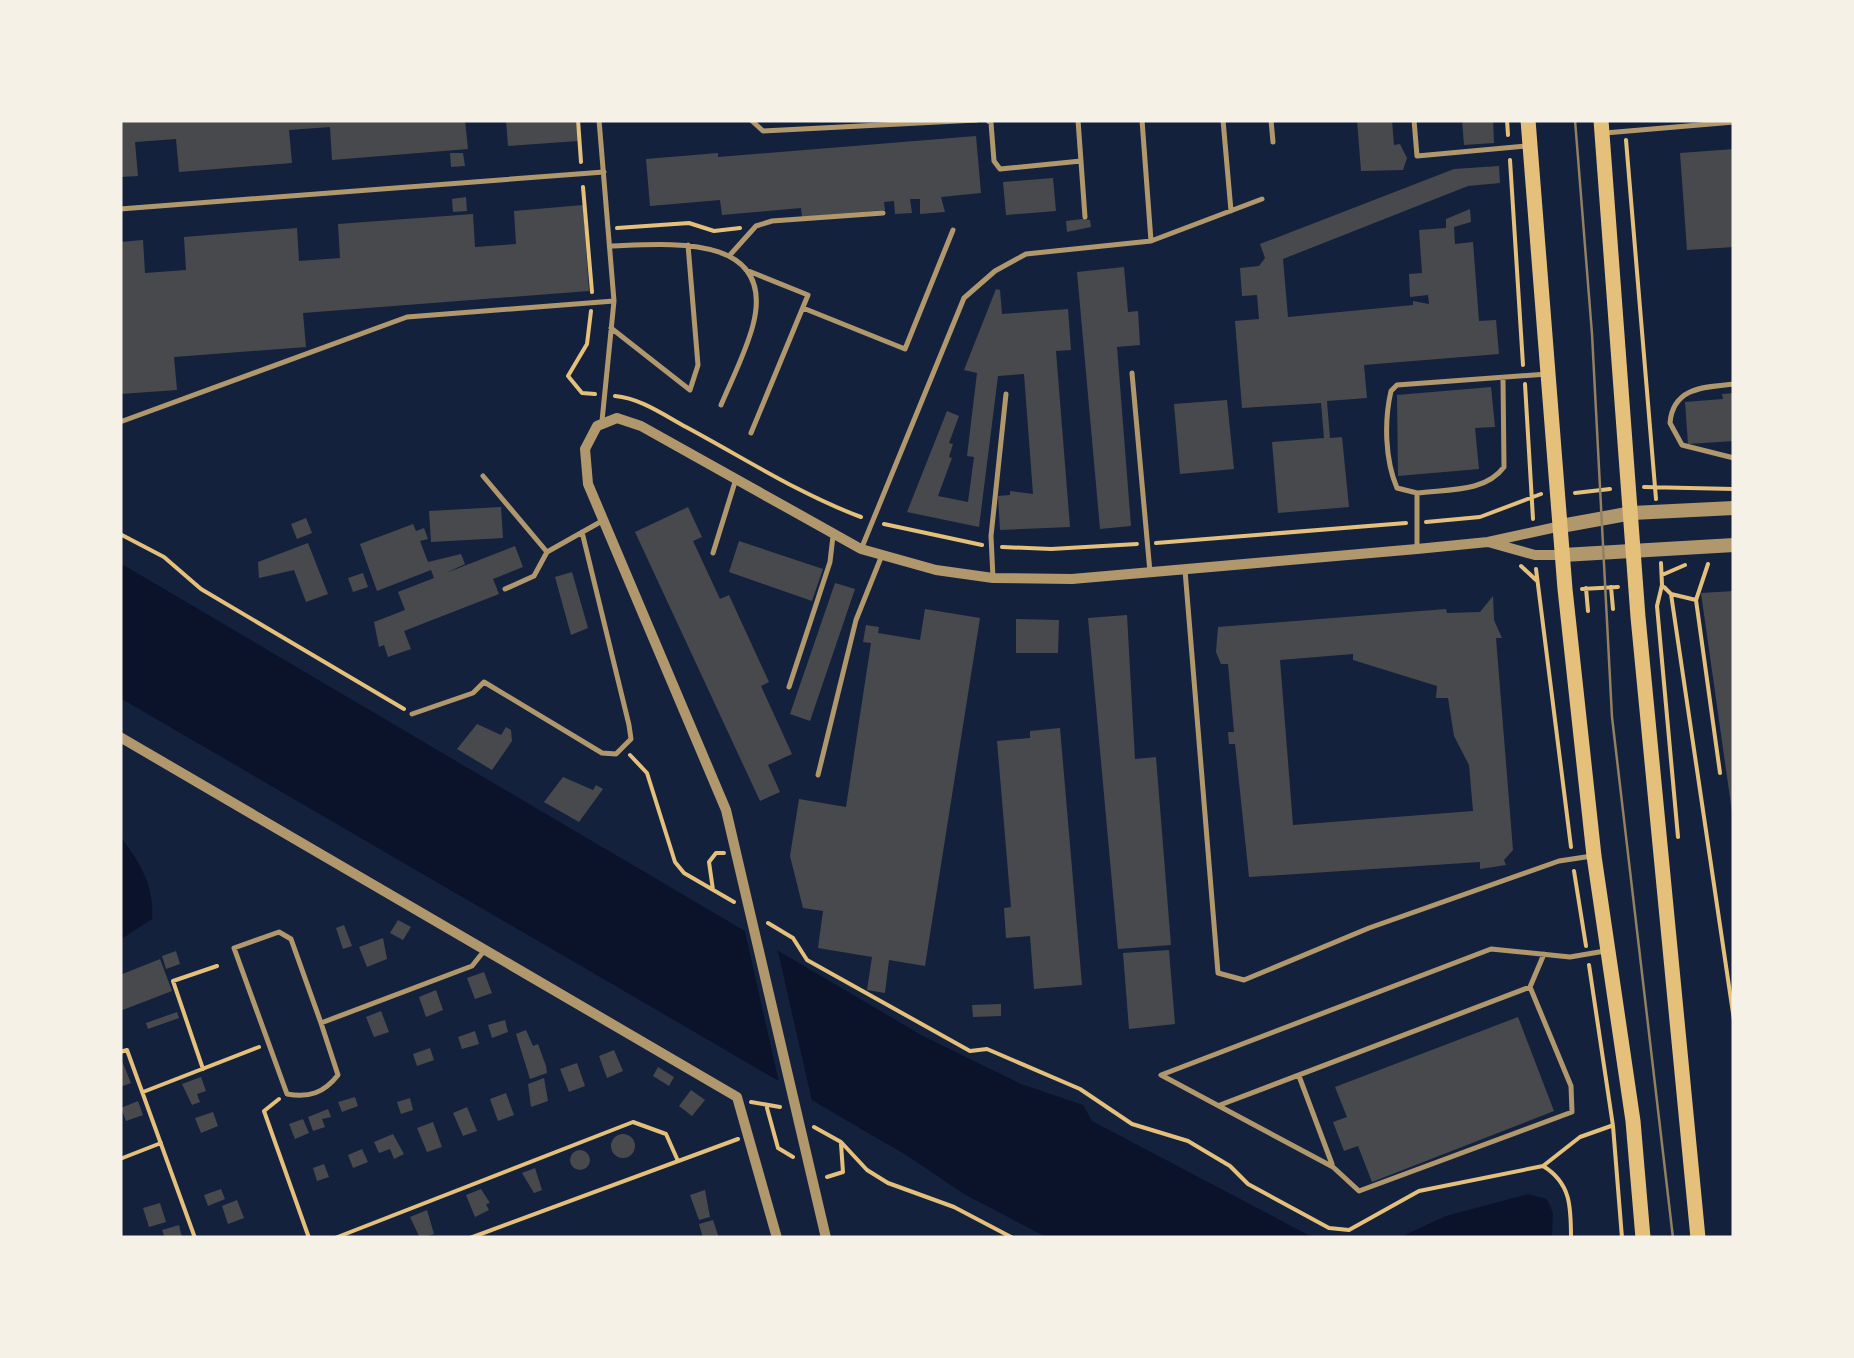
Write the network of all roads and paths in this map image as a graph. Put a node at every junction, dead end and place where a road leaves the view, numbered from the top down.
1 (578, 120) edge
2 (599, 120) edge
3 (751, 120) edge
4 (976, 120) edge
5 (987, 120) edge
6 (1078, 120) edge
7 (1142, 120) edge
8 (1223, 120) edge
9 (1271, 120) edge
10 (1414, 120) edge
11 (1507, 120) edge
12 (1528, 120) edge
13 (1734, 122) edge
14 (1602, 127) edge
15 (1625, 131) junction
16 (1273, 142) dead end
17 (1530, 146) junction
18 (1510, 148) junction
19 (1081, 162) junction
20 (604, 172) junction
21 (582, 174) junction
22 (1262, 198) dead end
23 (120, 208) edge
24 (1231, 210) junction
25 (883, 213) dead end
26 (1085, 217) dead end
27 (756, 226) junction
28 (608, 229) junction
29 (953, 230) dead end
30 (587, 231) junction
31 (1150, 241) junction
32 (688, 245) junction
33 (610, 246) junction
34 (730, 255) junction
35 (746, 270) junction
36 (614, 301) junction
37 (591, 302) junction
38 (803, 308) junction
39 (611, 328) junction
40 (1132, 373) dead end
41 (1550, 373) junction
42 (1524, 377) junction
43 (1502, 378) junction
44 (1734, 384) edge
45 (1006, 394) dead end
46 (602, 395) junction
47 (722, 404) dead end
48 (120, 422) edge
49 (603, 424) junction
50 (751, 434) dead end
51 (1734, 458) edge
52 (483, 476) dead end
53 (735, 482) junction
54 (1630, 485) junction
55 (1656, 489) junction
56 (1734, 490) edge
57 (1417, 492) junction
58 (1559, 493) junction
59 (1532, 494) junction
60 (1734, 508) edge
61 (1632, 514) junction
62 (602, 521) junction
63 (873, 522) junction
64 (1417, 522) junction
65 (1561, 526) junction
66 (1534, 531) junction
67 (582, 532) junction
68 (120, 534) edge
69 (833, 536) junction
70 (1488, 542) junction
71 (1147, 543) junction
72 (1734, 544) edge
73 (991, 546) junction
74 (1417, 549) junction
75 (861, 550) junction
76 (1633, 551) junction
77 (547, 552) junction
78 (713, 553) dead end
79 (882, 555) junction
80 (1535, 555) junction
81 (1563, 555) junction
82 (1721, 562) dead end
83 (1708, 564) junction
84 (1185, 570) junction
85 (1150, 572) junction
86 (1662, 576) dead end
87 (993, 578) junction
88 (1662, 585) junction
89 (1636, 586) junction
90 (1586, 588) junction
91 (1611, 588) junction
92 (504, 589) dead end
93 (1565, 589) junction
94 (1538, 590) junction
95 (1670, 594) junction
96 (1696, 600) junction
97 (1613, 609) dead end
98 (1588, 611) dead end
99 (789, 686) dead end
100 (412, 714) joint
101 (120, 737) edge
102 (624, 748) junction
103 (1720, 774) dead end
104 (818, 775) dead end
105 (739, 852) junction
106 (1594, 856) junction
107 (1680, 856) dead end
108 (1572, 859) junction
109 (713, 890) junction
110 (745, 909) dead end
111 (761, 919) dead end
112 (484, 950) junction
113 (1608, 950) junction
114 (1544, 954) junction
115 (1587, 954) junction
116 (217, 966) dead end
117 (1530, 987) junction
118 (1734, 1020) edge
119 (321, 1023) junction
120 (269, 1044) junction
121 (120, 1052) edge
122 (203, 1069) junction
123 (1299, 1075) junction
124 (143, 1092) junction
125 (287, 1094) junction
126 (738, 1097) junction
127 (1218, 1106) junction
128 (767, 1107) junction
129 (794, 1116) dead end
130 (810, 1124) dead end
131 (1613, 1126) junction
132 (747, 1136) junction
133 (842, 1142) junction
134 (161, 1143) junction
135 (807, 1152) junction
136 (120, 1159) edge
137 (678, 1161) junction
138 (1543, 1166) junction
139 (1333, 1167) junction
140 (812, 1177) junction
141 (195, 1238) edge
142 (310, 1238) edge
143 (335, 1238) edge
144 (470, 1238) edge
145 (777, 1238) edge
146 (826, 1238) edge
147 (1012, 1238) edge
148 (1571, 1238) edge
149 (1622, 1238) edge
150 (1643, 1238) edge
151 (1698, 1238) edge

1 - 21 path
2 - 20 lane
3 - 4 lane
5 - 19 lane
6 - 19 lane
7 - 31 lane
8 - 24 lane
9 - 16 lane
10 - 18 lane
11 - 18 path
12 - 17 main road
13 - 15 lane
14 - 15 lane
14 - 54 main road
15 - 55 path
17 - 18 lane
17 - 41 main road
18 - 42 path
19 - 26 lane
20 - 21 lane
20 - 28 lane
21 - 23 lane
21 - 30 path
22 - 24 lane
24 - 31 lane
25 - 27 lane
27 - 28 path
27 - 34 lane
28 - 30 path
28 - 33 lane
29 - 38 lane
30 - 37 path
31 - 63 lane
32 - 33 lane
32 - 34 lane
32 - 39 lane
33 - 36 lane
34 - 35 lane
35 - 38 lane
35 - 47 lane
36 - 37 lane
36 - 39 lane
37 - 46 path
37 - 48 lane
38 - 50 lane
39 - 46 lane
40 - 71 lane
41 - 42 lane
41 - 58 main road
42 - 43 lane
42 - 59 path
43 - 57 lane
43 - 57 lane
44 - 51 lane
45 - 73 lane
46 - 49 lane
46 - 63 path
49 - 53 street
49 - 62 street
52 - 77 lane
53 - 69 street
53 - 78 lane
54 - 55 path
54 - 58 path
54 - 61 main road
55 - 56 path
57 - 64 lane
58 - 59 path
58 - 65 main road
59 - 64 path
59 - 66 path
60 - 61 street
61 - 65 street
61 - 76 main road
62 - 67 lane
62 - 105 street
63 - 73 path
63 - 75 lane
64 - 71 path
64 - 74 lane
65 - 66 street
65 - 81 main road
66 - 70 street
67 - 77 lane
67 - 102 lane
68 - 100 path
69 - 75 street
69 - 99 lane
70 - 74 street
70 - 80 street
71 - 73 path
71 - 85 lane
72 - 76 street
73 - 87 lane
74 - 84 street
75 - 79 street
76 - 81 street
76 - 89 main road
77 - 92 lane
79 - 87 street
79 - 104 lane
80 - 81 street
80 - 94 path
81 - 93 main road
82 - 83 path
83 - 86 path
83 - 96 path
84 - 85 street
84 - 108 lane
85 - 87 street
88 - 89 path
88 - 95 path
88 - 107 path
89 - 91 path
89 - 151 main road
90 - 91 path
90 - 93 path
90 - 98 path
91 - 97 path
93 - 94 path
93 - 106 main road
94 - 108 path
95 - 96 path
95 - 118 path
96 - 103 path
100 - 102 lane
101 - 112 street
102 - 109 path
105 - 109 path
105 - 135 street
106 - 108 lane
106 - 113 main road
108 - 115 path
109 - 110 path
111 - 138 path
112 - 119 lane
112 - 126 street
113 - 115 lane
113 - 150 main road
114 - 115 lane
114 - 117 lane
114 - 127 lane
115 - 131 path
116 - 122 path
117 - 123 lane
117 - 139 lane
119 - 120 lane
119 - 125 lane
120 - 122 path
120 - 125 lane
121 - 124 path
122 - 124 path
123 - 127 lane
123 - 139 lane
124 - 134 path
125 - 142 path
126 - 128 path
126 - 132 street
127 - 139 lane
128 - 129 path
128 - 135 path
130 - 133 path
131 - 138 path
131 - 149 path
132 - 137 path
132 - 145 street
133 - 140 path
133 - 147 path
134 - 136 path
134 - 141 path
135 - 140 street
137 - 143 path
137 - 144 path
138 - 148 path
140 - 146 street

